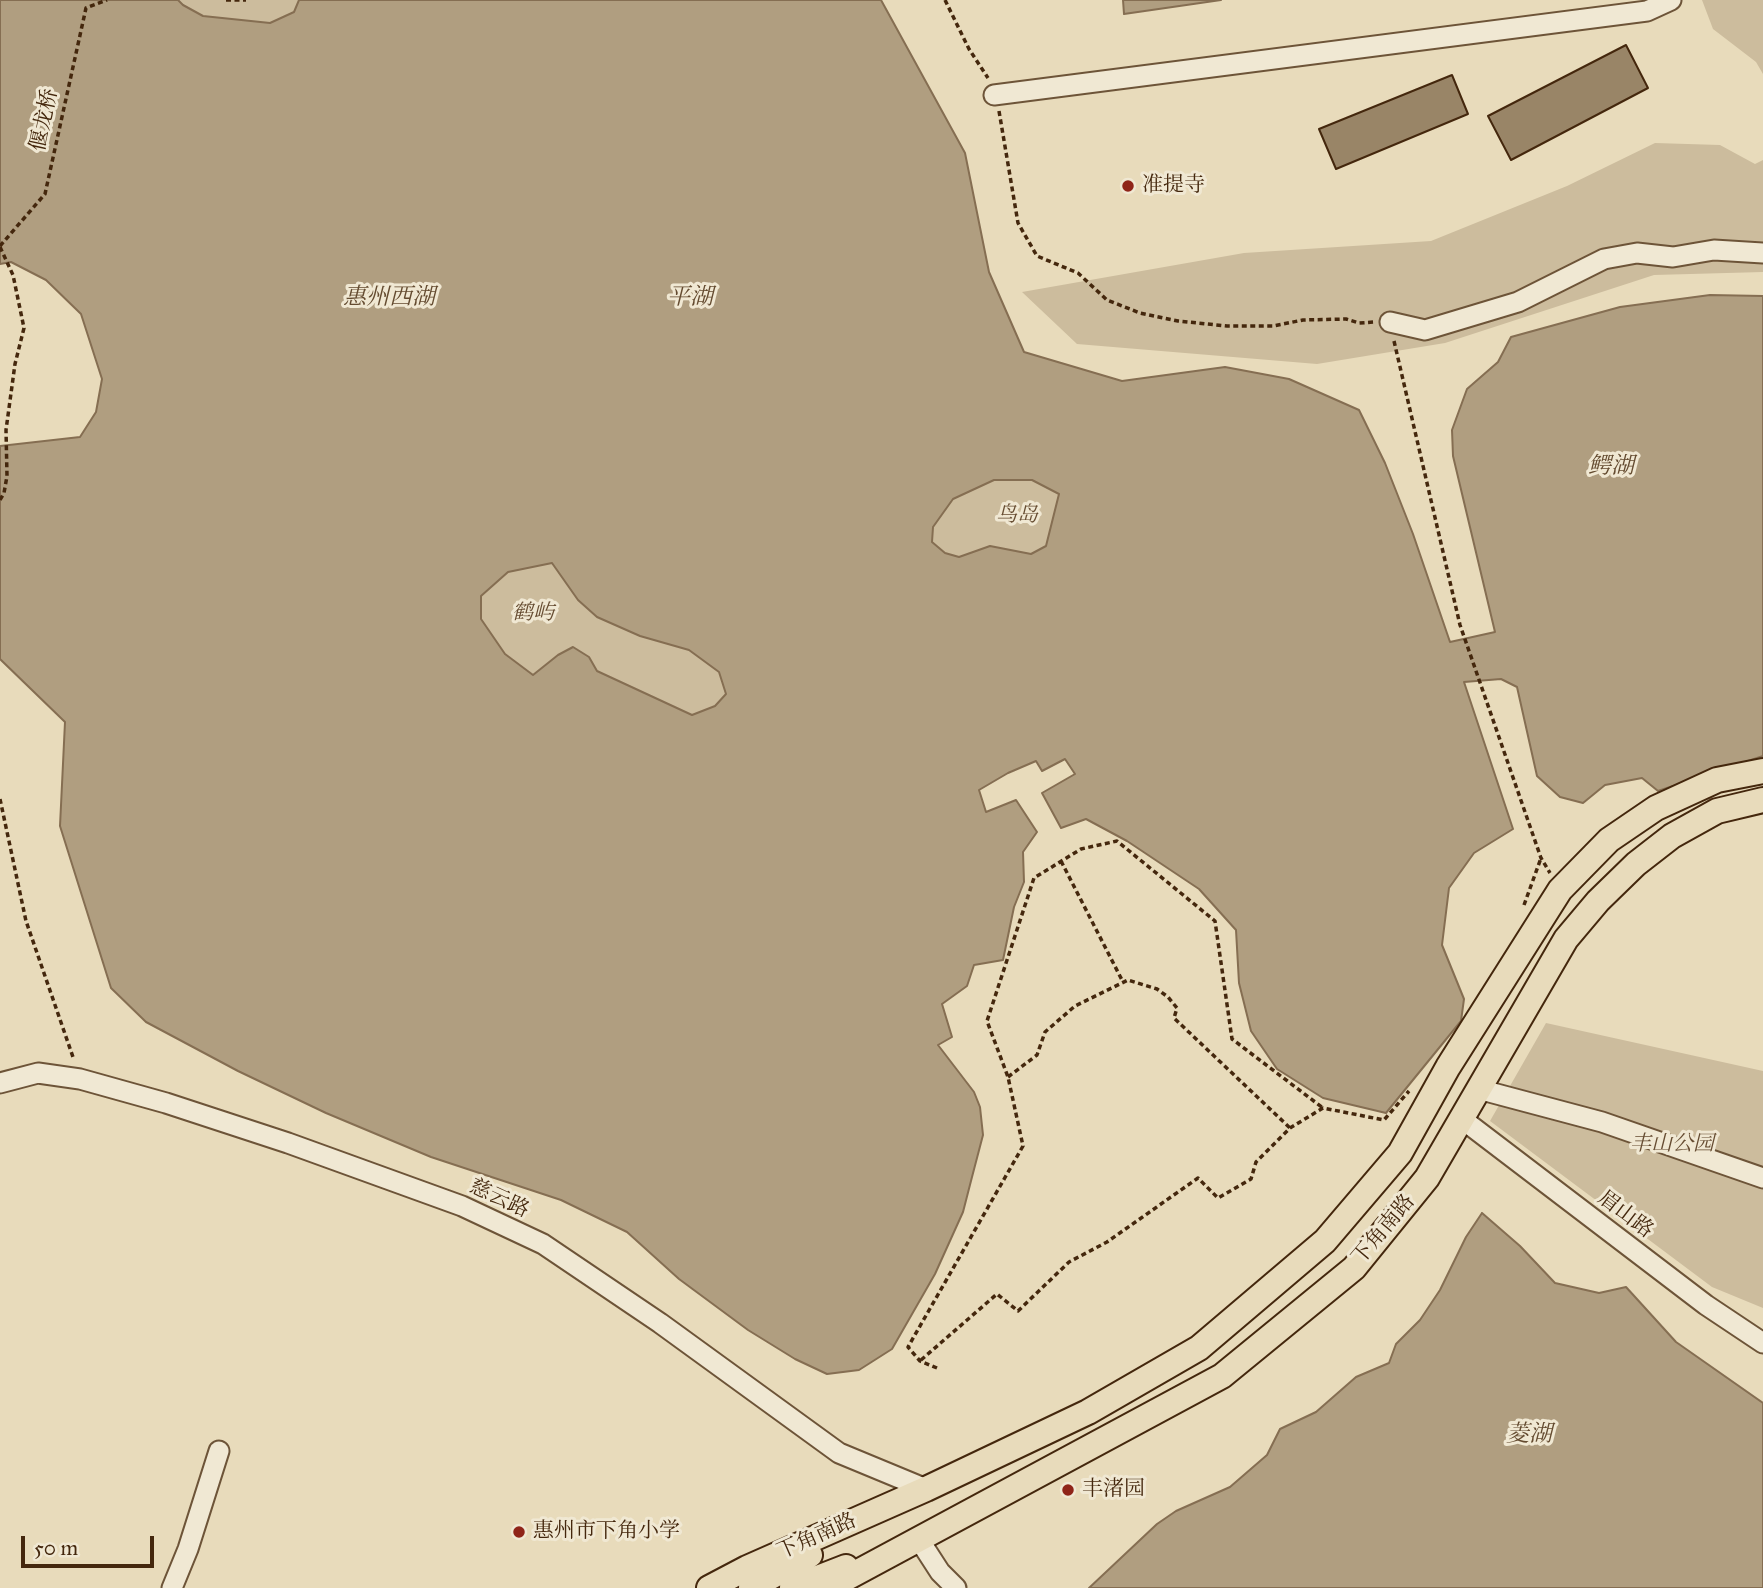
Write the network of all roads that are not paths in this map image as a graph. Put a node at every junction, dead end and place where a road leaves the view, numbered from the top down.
1 (1671, 0) edge
2 (994, 95) road end
3 (1763, 253) edge
4 (1390, 321) road end
5 (1763, 771) edge
6 (1763, 800) edge
7 (0, 1083) edge
8 (1478, 1089) junction
9 (1462, 1119) junction
10 (1763, 1178) edge
11 (1763, 1343) edge
12 (219, 1451) dead end
13 (926, 1489) junction
14 (918, 1538) junction
15 (892, 1551) junction
16 (794, 1579) edge
17 (172, 1588) edge
18 (709, 1588) edge
19 (751, 1588) edge
20 (828, 1588) edge
21 (956, 1588) edge

1 - 2 street
3 - 4 street
5 - 13 main road, 下角南路
6 - 8 main road, 下角南路
7 - 13 street, 慈云路
8 - 9 main road, 下角南路
8 - 10 street
9 - 11 street, 眉山路
9 - 14 main road, 下角南路
12 - 17 street
13 - 16 main road, 下角南路
13 - 18 main road, 下角南路
14 - 15 main road, 下角南路
14 - 21 street
15 - 16 main road, 下角南路
15 - 20 main road, 下角南路
16 - 19 main road

